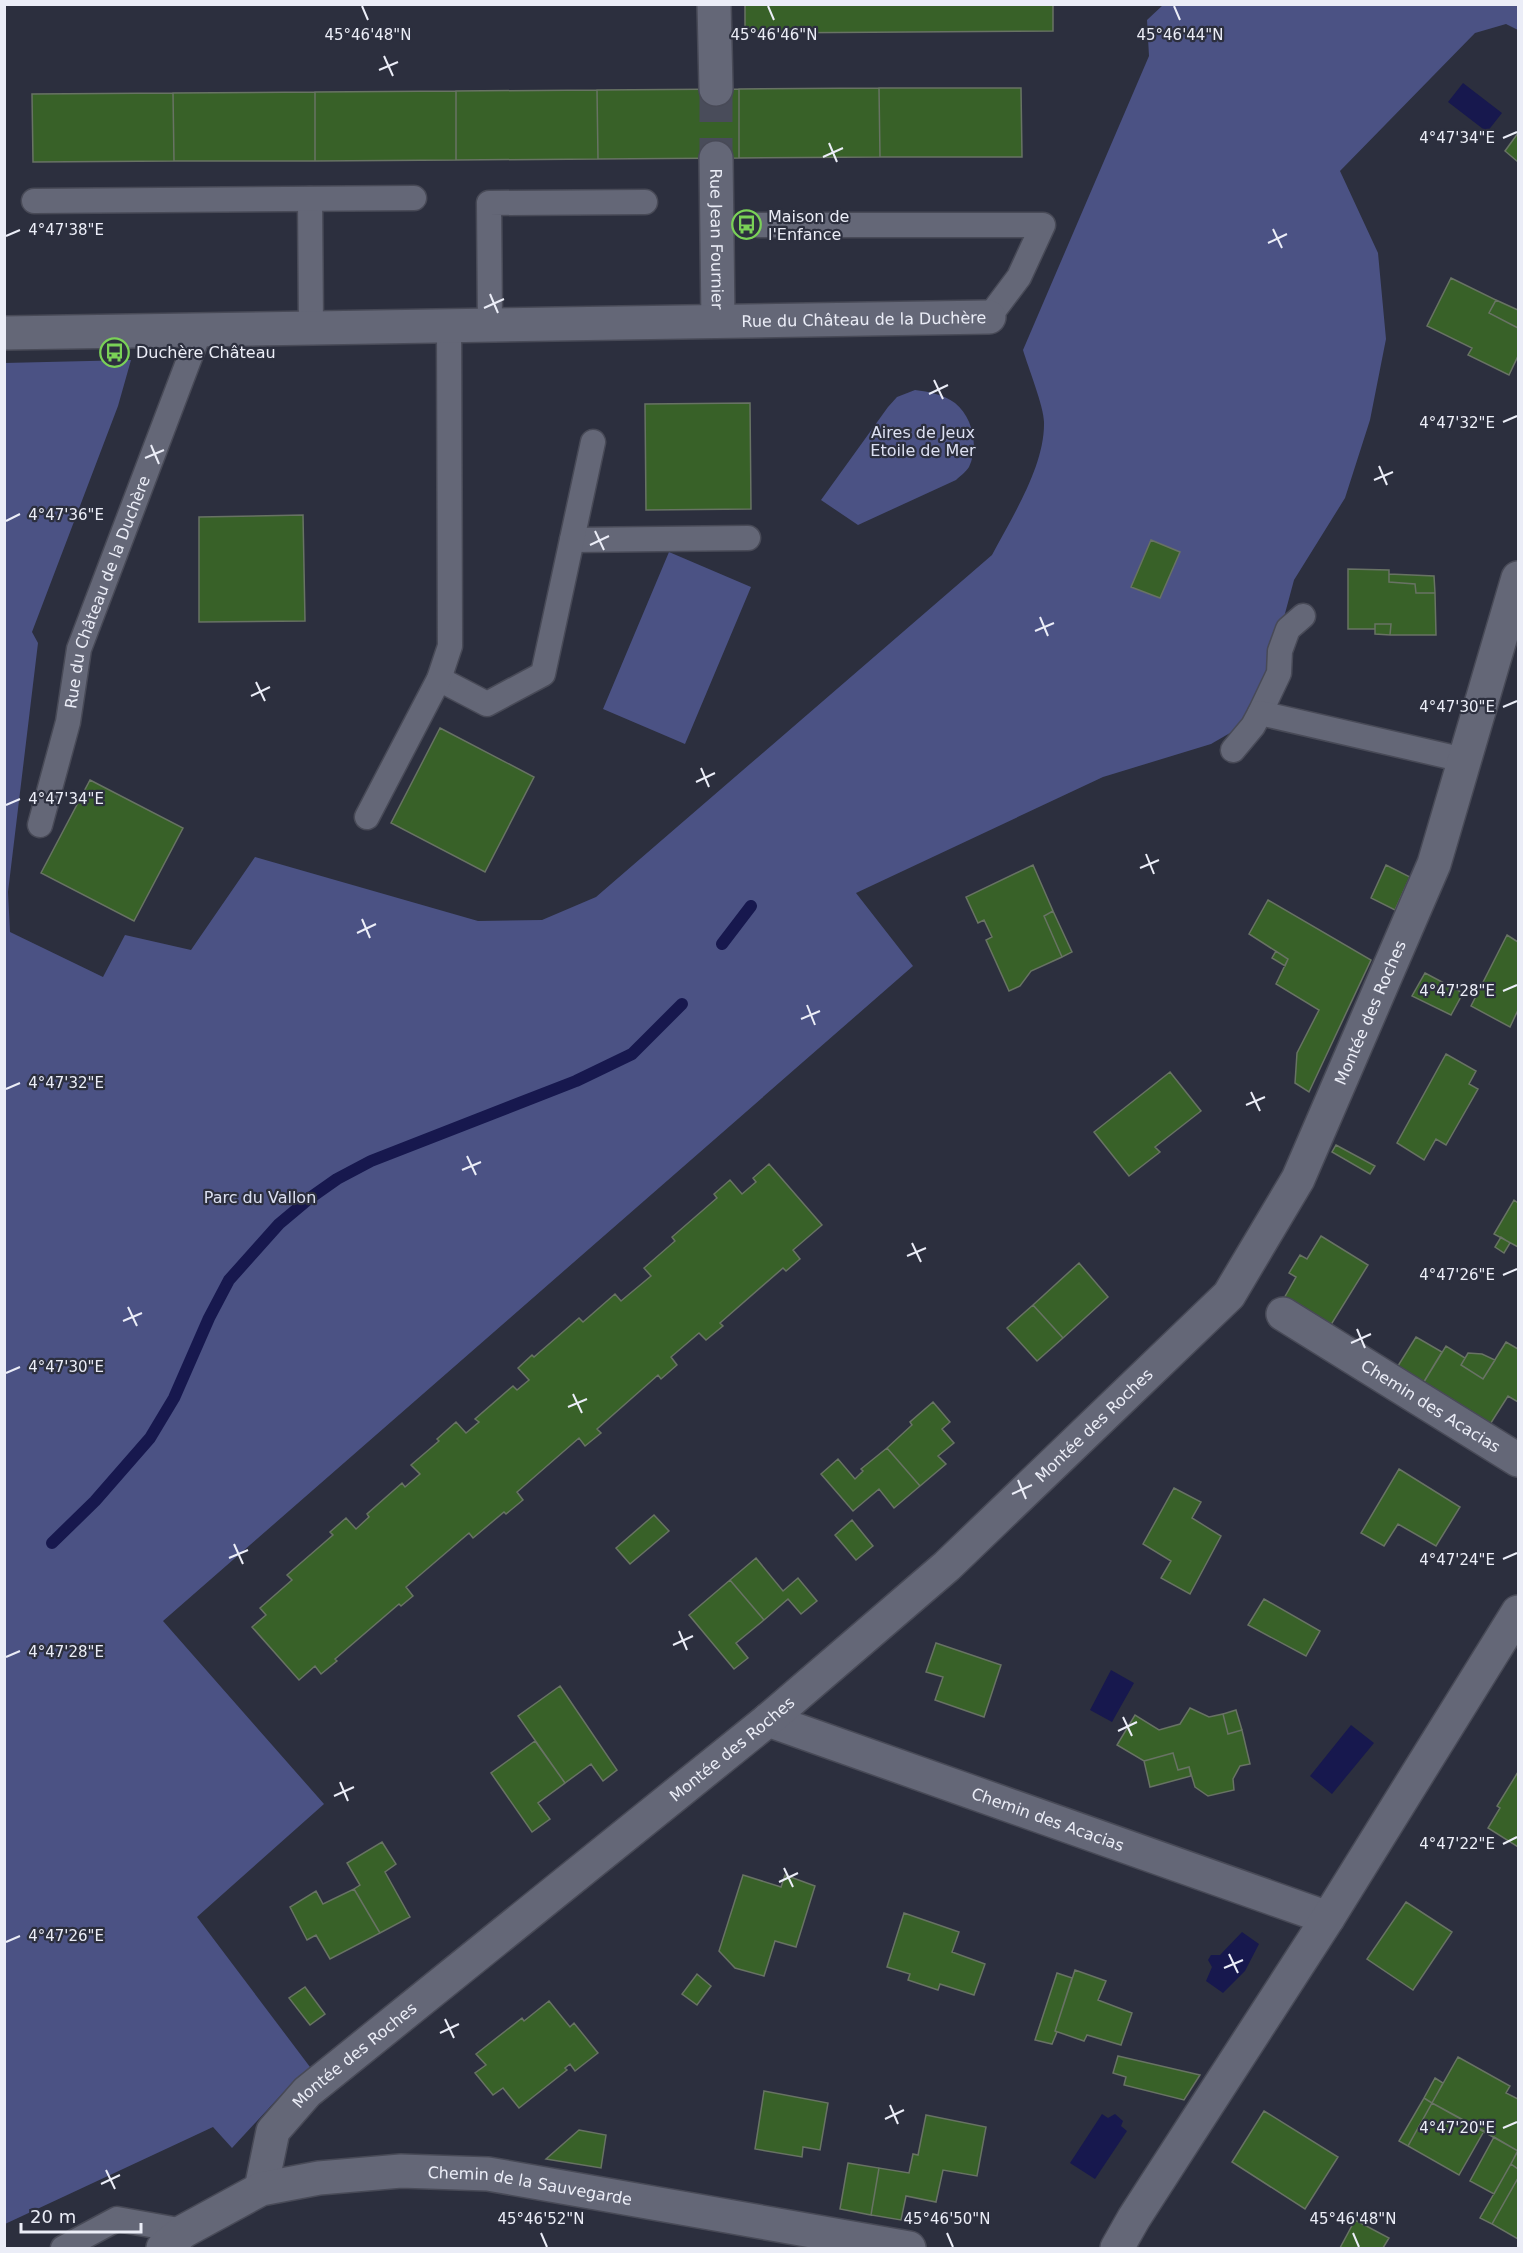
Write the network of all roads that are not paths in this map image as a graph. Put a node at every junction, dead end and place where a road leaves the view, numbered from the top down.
1 (714, 4) edge
2 (716, 89) tunnel mouth
3 (716, 159) tunnel mouth
4 (414, 198) dead end
5 (310, 199) junction
6 (34, 201) dead end
7 (645, 202) dead end
8 (759, 225) dead end
9 (989, 317) joint
10 (718, 321) junction
11 (490, 324) junction
12 (449, 325) junction
13 (311, 327) junction
14 (201, 328) junction
15 (4, 333) edge
16 (593, 442) dead end
17 (748, 538) dead end
18 (572, 540) junction
19 (1518, 578) edge
20 (1303, 616) dead end
21 (439, 679) junction
22 (1260, 713) junction
23 (1233, 750) dead end
24 (1464, 760) junction
25 (367, 817) dead end
26 (40, 825) dead end
27 (1283, 1314) dead end
28 (1518, 1460) edge
29 (1518, 1612) edge
30 (768, 1720) junction
31 (1328, 1918) junction
32 (261, 2189) junction
33 (173, 2240) edge
34 (63, 2248) edge
35 (909, 2248) edge
36 (1117, 2248) edge

1 - 2 street
3 - 10 street, Rue Jean Fournier
4 - 5 lane
5 - 6 lane
5 - 13 lane
7 - 11 lane
8 - 9 lane, Rue du Château de la Duchère
9 - 10 street, Rue du Château de la Duchère
10 - 11 street, Rue du Château de la Duchère
11 - 12 street, Rue du Château de la Duchère
12 - 13 street, Rue du Château de la Duchère
12 - 21 lane
13 - 14 street, Rue du Château de la Duchère
14 - 15 street, Rue du Château de la Duchère
14 - 26 lane, Rue du Château de la Duchère
16 - 18 lane
17 - 18 lane
18 - 21 lane
19 - 24 street, Montée des Roches
20 - 22 lane
21 - 25 lane
22 - 23 lane
22 - 24 lane
24 - 30 street, Montée des Roches
27 - 28 street, Chemin des Acacias
29 - 31 street
30 - 31 street, Chemin des Acacias
30 - 32 street, Montée des Roches
31 - 36 street
32 - 33 street, Chemin de la Sauvegarde
32 - 35 street, Chemin de la Sauvegarde
33 - 34 lane

